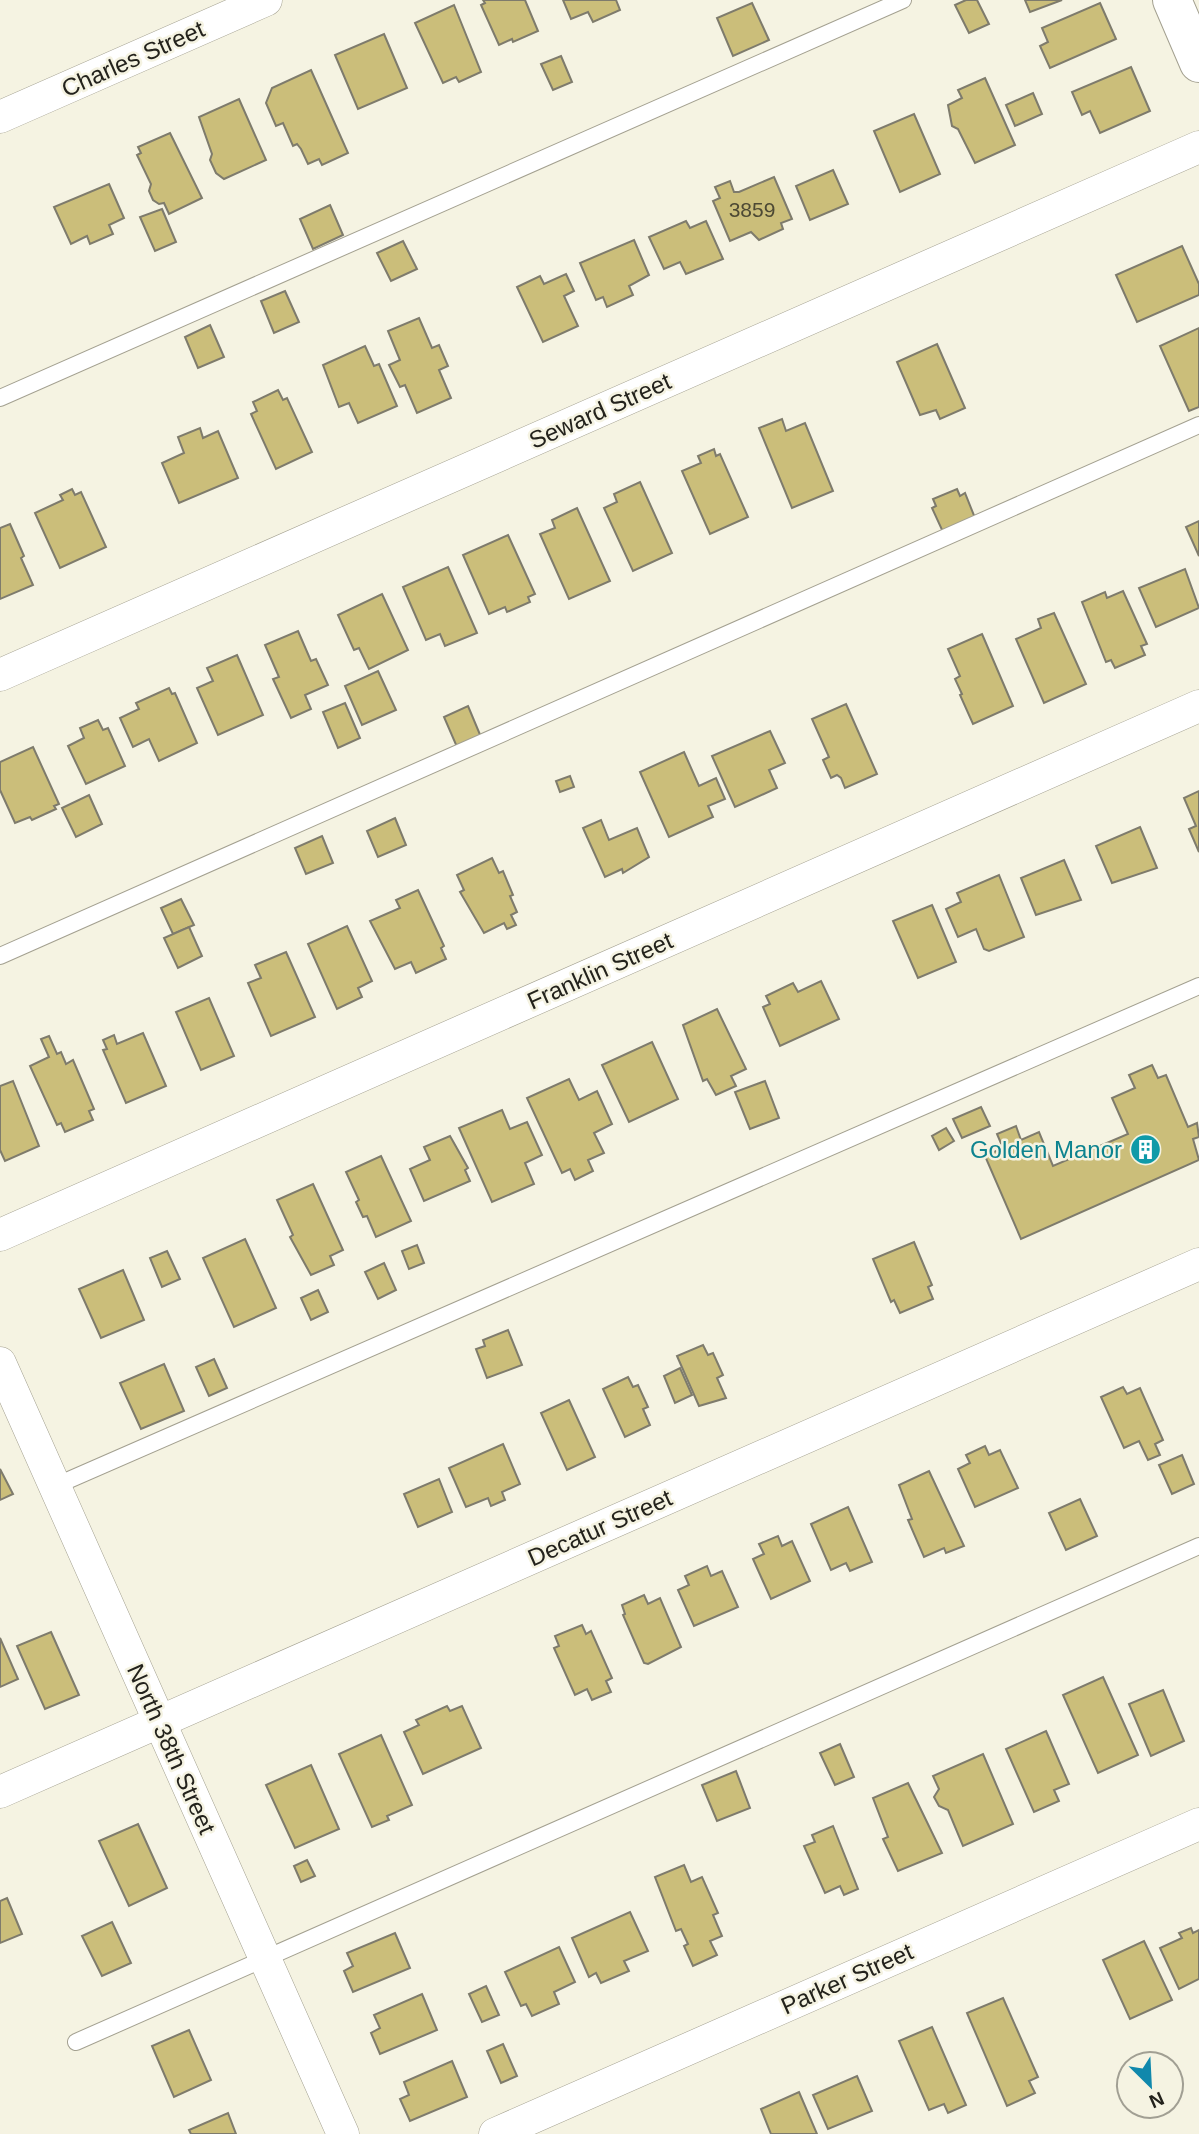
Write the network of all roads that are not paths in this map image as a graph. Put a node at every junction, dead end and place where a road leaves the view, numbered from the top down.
1 (267, 0) edge
2 (903, 0) edge
3 (1172, 0) edge
4 (1199, 63) edge
5 (0, 117) edge
6 (1199, 147) edge
7 (0, 398) edge
8 (1199, 425) edge
9 (0, 675) edge
10 (1199, 706) edge
11 (0, 956) edge
12 (1199, 986) edge
13 (0, 1235) edge
14 (1199, 1265) edge
15 (0, 1363) edge
16 (55, 1486) junction
17 (1199, 1546) edge
18 (160, 1722) junction
19 (0, 1792) edge
20 (1199, 1824) edge
21 (264, 1957) junction
22 (76, 2042) dead end
23 (343, 2134) edge
24 (495, 2134) edge

1 - 5 street, Charles Street
2 - 7 lane
3 - 4 street
6 - 9 street, Seward Street
8 - 11 lane
10 - 13 street, Franklin Street
12 - 16 lane
14 - 18 street, Decatur Street
15 - 16 street, North 38th Street
16 - 18 street, North 38th Street
17 - 21 lane
18 - 19 street, Decatur Street
18 - 21 street, North 38th Street
20 - 24 street, Parker Street
21 - 22 lane
21 - 23 street, North 38th Street

